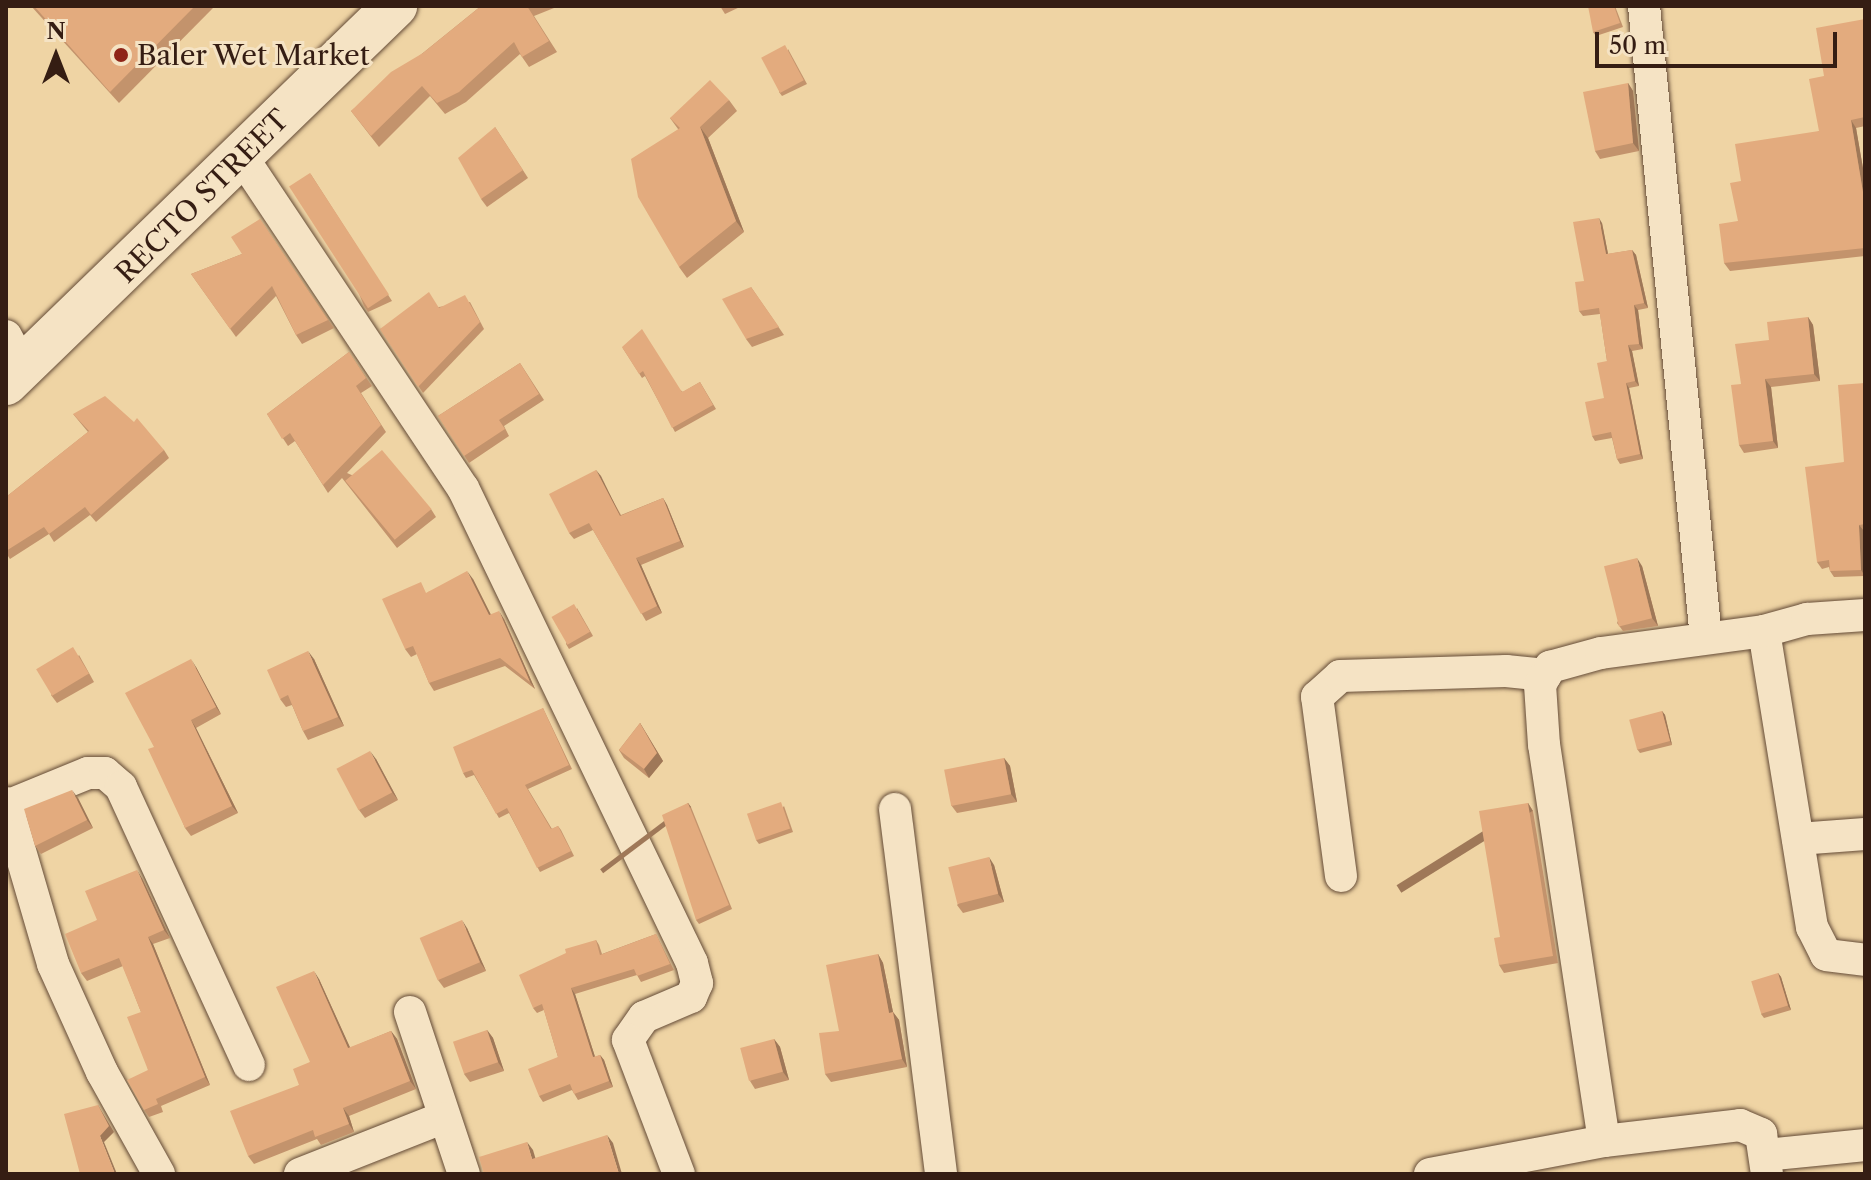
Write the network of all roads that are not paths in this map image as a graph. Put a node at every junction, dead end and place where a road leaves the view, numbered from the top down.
1 (395, 6) edge
2 (1644, 6) edge
3 (242, 157) junction
4 (12, 362) edge
5 (1865, 615) edge
6 (1764, 631) junction
7 (1706, 638) junction
8 (1546, 675) junction
9 (6, 804) edge
10 (895, 809) dead end
11 (1865, 834) edge
12 (1798, 839) junction
13 (1341, 876) dead end
14 (1865, 960) edge
15 (410, 1012) dead end
16 (249, 1065) dead end
17 (442, 1118) junction
18 (1604, 1141) junction
19 (1865, 1145) edge
20 (1766, 1165) edge
21 (159, 1174) edge
22 (300, 1174) edge
23 (464, 1174) edge
24 (679, 1174) edge
25 (941, 1174) edge
26 (1430, 1174) edge

1 - 3 street, RECTO STREET
2 - 7 street
3 - 4 street, RECTO STREET
3 - 24 street
5 - 6 street
6 - 7 street
6 - 12 street
7 - 8 street
8 - 13 street
8 - 18 street
9 - 16 street
9 - 21 street
10 - 25 street
11 - 12 street
12 - 14 street
15 - 17 street
17 - 22 street
17 - 23 street
18 - 20 street
18 - 26 street
19 - 20 street

